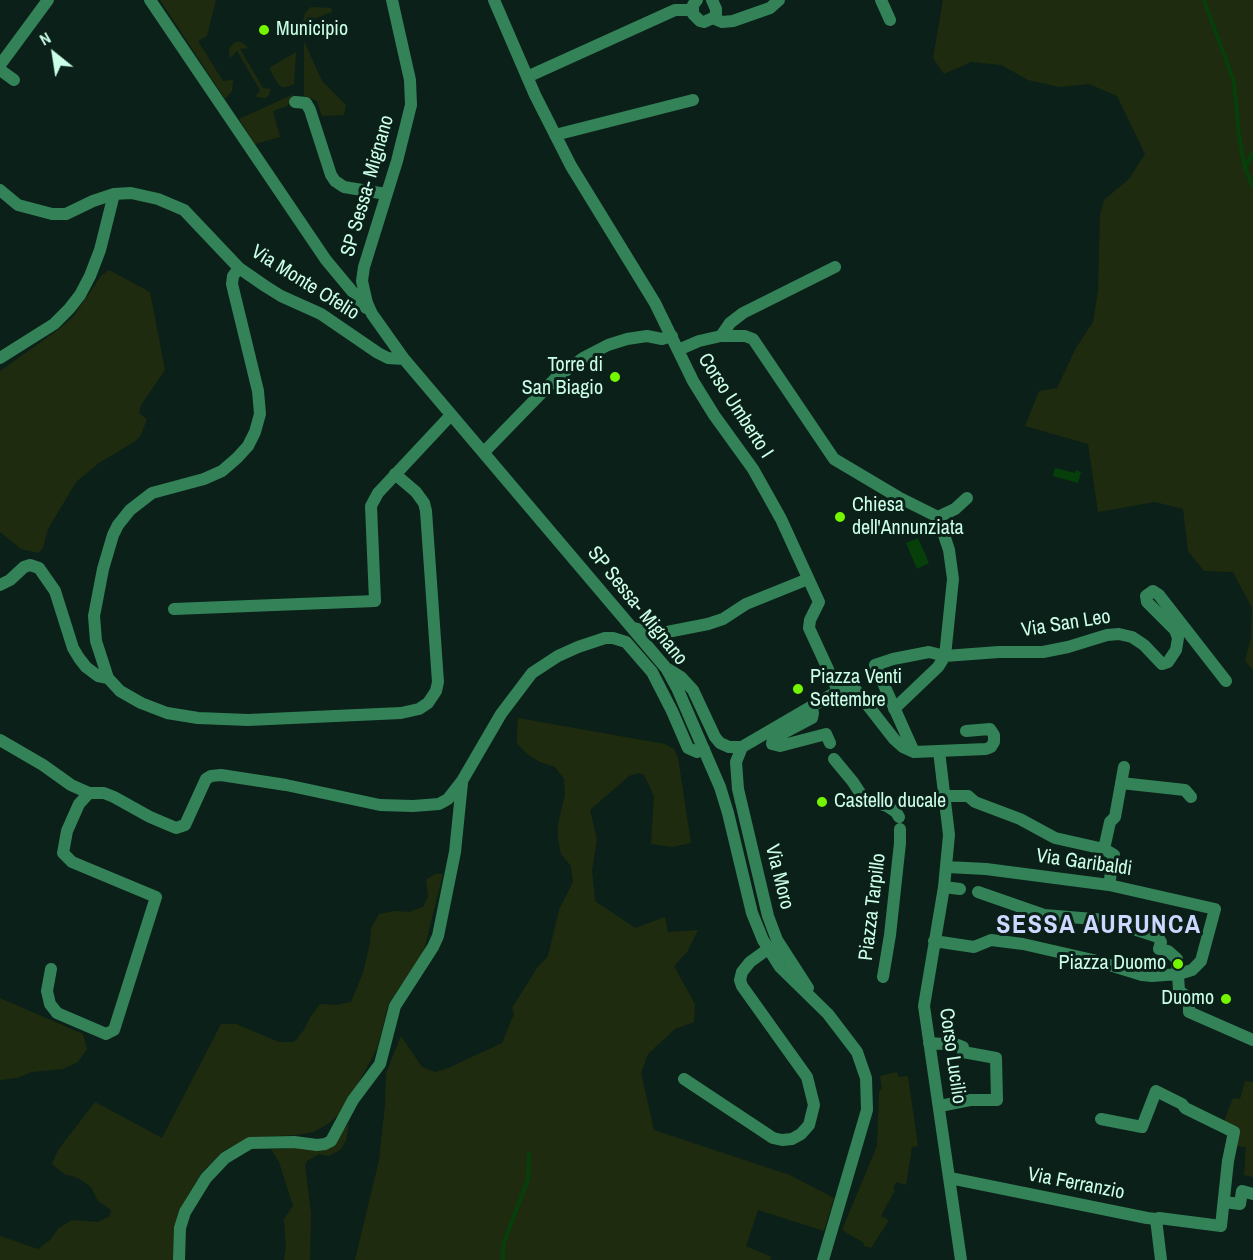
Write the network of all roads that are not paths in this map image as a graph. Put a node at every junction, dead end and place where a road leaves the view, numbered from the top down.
1 (48, 0) edge
2 (150, 0) edge
3 (392, 0) edge
4 (495, 0) edge
5 (712, 0) edge
6 (779, 0) edge
7 (881, 0) edge
8 (694, 5) edge
9 (713, 18) junction
10 (890, 20) dead end
11 (0, 65) edge
12 (0, 70) edge
13 (527, 77) junction
14 (14, 80) dead end
15 (693, 99) dead end
16 (295, 102) dead end
17 (555, 135) junction
18 (0, 190) edge
19 (114, 194) junction
20 (387, 194) junction
21 (835, 267) dead end
22 (239, 268) junction
23 (372, 314) junction
24 (672, 336) junction
25 (721, 336) junction
26 (678, 350) junction
27 (0, 358) edge
28 (404, 360) junction
29 (451, 415) junction
30 (484, 452) junction
31 (395, 474) junction
32 (967, 498) dead end
33 (938, 517) junction
34 (808, 579) junction
35 (0, 585) edge
36 (174, 609) dead end
37 (630, 626) junction
38 (945, 656) junction
39 (666, 668) junction
40 (108, 678) junction
41 (1226, 681) dead end
42 (838, 691) junction
43 (811, 707) junction
44 (894, 709) junction
45 (966, 731) dead end
46 (0, 740) edge
47 (830, 743) dead end
48 (742, 747) junction
49 (704, 749) junction
50 (939, 751) junction
51 (915, 752) junction
52 (834, 759) dead end
53 (1124, 767) dead end
54 (462, 781) junction
55 (1121, 783) junction
56 (89, 793) junction
57 (945, 796) junction
58 (1191, 797) dead end
59 (1104, 849) junction
60 (947, 867) junction
61 (1109, 885) junction
62 (944, 887) junction
63 (960, 890) dead end
64 (978, 892) dead end
65 (934, 941) junction
66 (768, 949) junction
67 (51, 969) dead end
68 (1179, 974) junction
69 (884, 977) dead end
70 (819, 1006) junction
71 (1253, 1040) edge
72 (929, 1043) junction
73 (684, 1079) dead end
74 (939, 1106) junction
75 (1101, 1119) dead end
76 (950, 1178) junction
77 (1253, 1194) edge
78 (1224, 1203) junction
79 (1156, 1220) junction
80 (178, 1260) edge
81 (823, 1260) edge
82 (961, 1260) edge
83 (1161, 1260) edge

1 - 11 street
2 - 23 street
3 - 20 street, SP Sessa- Mignano
4 - 13 street, Corso Umberto I
5 - 9 street
6 - 9 street
7 - 10 street
8 - 9 street
8 - 13 street
12 - 14 street
13 - 17 street, Corso Umberto I
15 - 17 street
16 - 20 street
17 - 24 street, Corso Umberto I
18 - 19 street, Via Monte Ofelio
19 - 22 street, Via Monte Ofelio
19 - 27 street
20 - 23 street, SP Sessa- Mignano
21 - 25 street
22 - 28 street, Via Monte Ofelio
22 - 40 street
23 - 28 street, SP Sessa- Mignano
24 - 26 street, Corso Umberto I
24 - 30 street
25 - 26 street
25 - 33 street
26 - 34 street, Corso Umberto I
28 - 29 street, SP Sessa- Mignano
29 - 30 street, SP Sessa- Mignano
29 - 31 street
30 - 37 street, SP Sessa- Mignano
31 - 36 street
31 - 40 street
32 - 33 street
33 - 38 street
34 - 37 street
34 - 42 street, Corso Umberto I
35 - 40 street
37 - 39 street, SP Sessa- Mignano
38 - 41 street, Via San Leo
38 - 44 street
38 - 44 street, Via San Leo
39 - 48 street
39 - 49 street, SP Sessa- Mignano
42 - 43 street
42 - 51 street
43 - 47 street
43 - 48 street
44 - 51 street
45 - 50 street
46 - 56 street
48 - 70 street, Via Moro
49 - 54 street
49 - 66 street, SP Sessa- Mignano
50 - 51 street
50 - 57 street, Corso Lucilio
52 - 69 street, Piazza Tarpillo
53 - 55 street
54 - 56 street
54 - 80 street
55 - 58 street
55 - 59 street
56 - 67 street
57 - 59 street
57 - 60 street, Corso Lucilio
59 - 61 street
60 - 61 street, Via Garibaldi
60 - 62 street, Corso Lucilio
61 - 68 street, Via Garibaldi
62 - 63 street
62 - 65 street, Corso Lucilio
64 - 68 street
65 - 68 street
65 - 72 street, Corso Lucilio
66 - 70 street, SP Sessa- Mignano
66 - 73 street
68 - 71 street
70 - 81 street, SP Sessa- Mignano
72 - 74 street, Corso Lucilio
72 - 74 street
74 - 76 street, Corso Lucilio
75 - 78 street
76 - 79 street, Via Ferranzio
76 - 82 street, Corso Lucilio
77 - 78 street
78 - 79 street, Via Ferranzio
79 - 83 street

